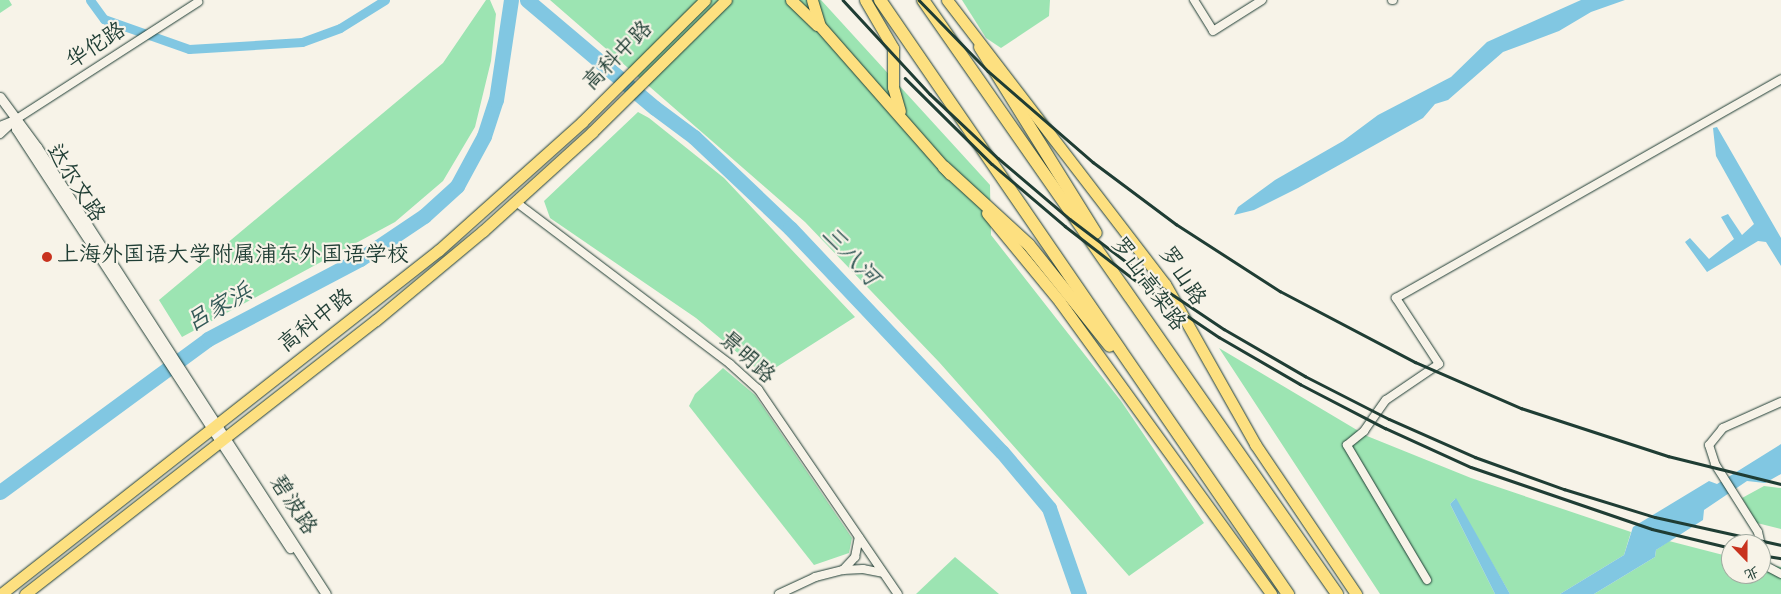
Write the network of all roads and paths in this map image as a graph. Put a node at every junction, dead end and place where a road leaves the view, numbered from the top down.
1 (705, 0) edge
2 (726, 0) edge
3 (792, 0) edge
4 (812, 0) edge
5 (865, 0) edge
6 (880, 0) edge
7 (923, 0) edge
8 (947, 0) edge
9 (1194, 0) edge
10 (1262, 0) edge
11 (198, 2) dead end
12 (829, 36) junction
13 (980, 47) junction
14 (1781, 79) edge
15 (0, 97) edge
16 (902, 118) junction
17 (15, 120) junction
18 (0, 126) edge
19 (0, 134) edge
20 (944, 167) junction
21 (516, 202) junction
22 (1178, 362) junction
23 (1143, 383) junction
24 (1781, 402) edge
25 (215, 428) junction
26 (222, 440) junction
27 (859, 537) junction
28 (843, 570) junction
29 (883, 573) junction
30 (1781, 574) edge
31 (1427, 580) dead end
32 (1, 594) edge
33 (26, 594) edge
34 (321, 594) edge
35 (326, 594) edge
36 (779, 594) edge
37 (898, 594) edge
38 (1271, 594) edge
39 (1288, 594) edge
40 (1337, 594) edge
41 (1356, 594) edge

1 - 25 main road, 高科中路
2 - 21 main road, 高科中路
3 - 12 main road
4 - 12 main road
5 - 16 main road
6 - 23 highway
7 - 22 highway, 罗山高架路
8 - 13 main road, 罗山路
9 - 10 street
11 - 17 street, 华佗路
12 - 16 main road
13 - 22 highway
13 - 41 main road, 罗山路
14 - 31 street
15 - 17 street, 达尔文路
16 - 20 main road
17 - 18 street, 华佗路
17 - 19 street, 华佗路
17 - 25 street, 达尔文路
20 - 23 highway
20 - 38 main road
21 - 26 main road, 高科中路
21 - 27 street, 景明路
22 - 40 highway, 罗山高架路
23 - 39 highway
24 - 30 street
25 - 26 street, 达尔文路
25 - 32 main road, 高科中路
26 - 33 main road, 高科中路
26 - 34 street, 碧波路
26 - 35 street, 碧波路
27 - 28 street
27 - 29 street, 景明路
28 - 29 street
28 - 36 street
29 - 37 street, 景明路

